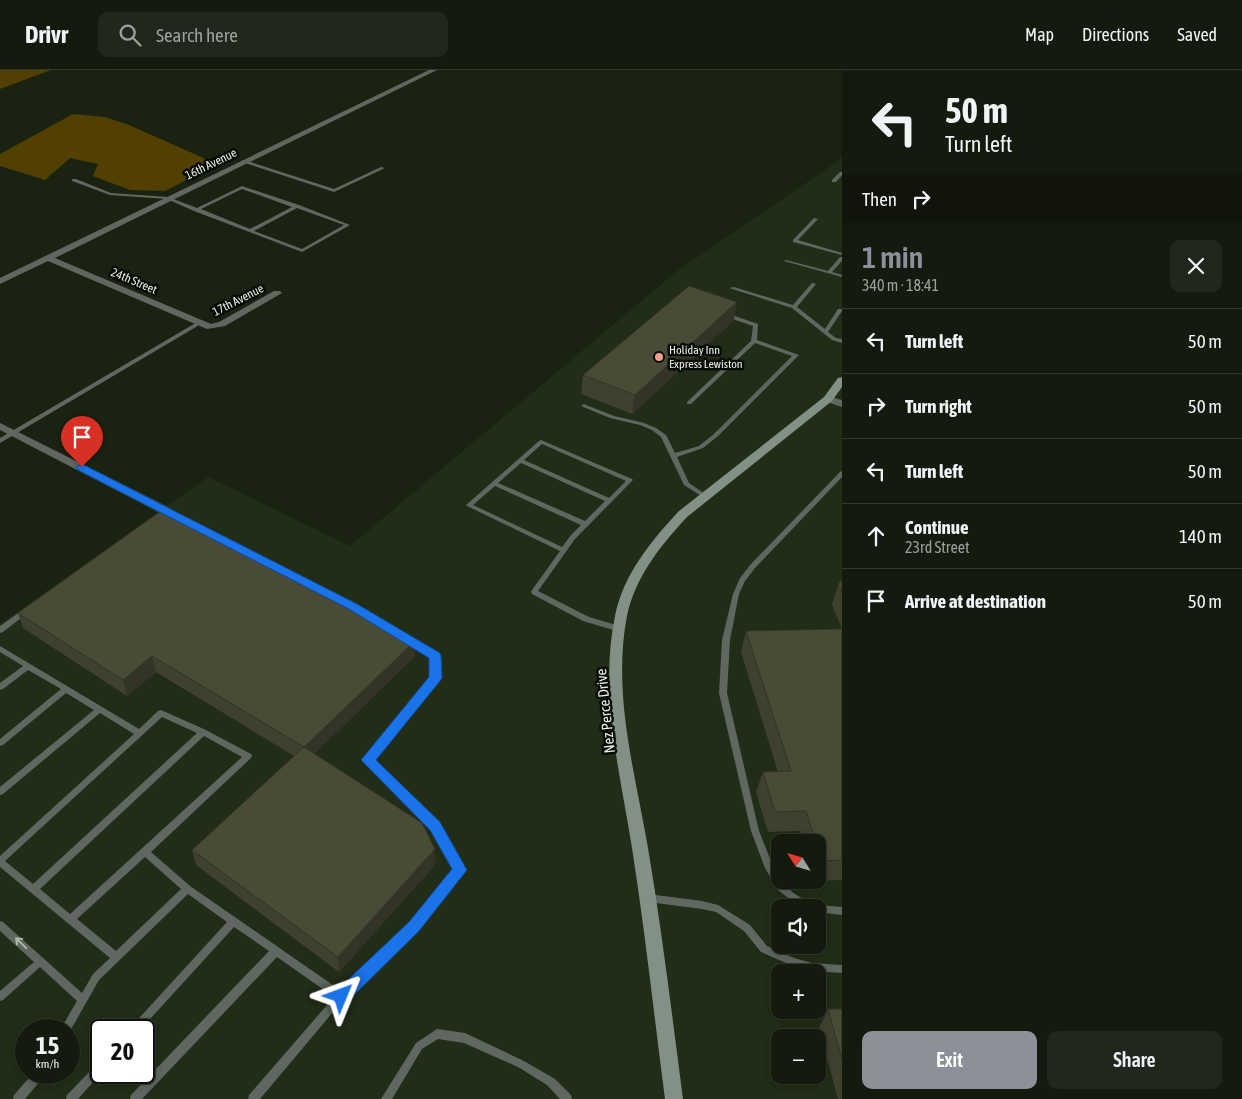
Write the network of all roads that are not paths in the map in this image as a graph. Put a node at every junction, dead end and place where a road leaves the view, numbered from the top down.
1 (434, 70) edge
2 (243, 161) junction
3 (384, 168) dead end
4 (842, 173) edge
5 (74, 180) dead end
6 (834, 181) dead end
7 (168, 198) junction
8 (297, 206) junction
9 (196, 210) junction
10 (816, 219) dead end
11 (250, 231) junction
12 (842, 254) edge
13 (48, 258) junction
14 (842, 258) edge
15 (786, 261) dead end
16 (829, 273) junction
17 (842, 276) edge
18 (0, 281) edge
19 (814, 284) dead end
20 (732, 288) dead end
21 (277, 294) dead end
22 (794, 306) junction
23 (840, 310) dead end
24 (719, 313) edge
25 (199, 323) junction
26 (210, 327) joint
27 (825, 332) junction
28 (754, 341) junction
29 (842, 341) edge
30 (842, 380) edge
31 (828, 399) junction
32 (689, 403) dead end
33 (842, 404) edge
34 (584, 406) dead end
35 (0, 426) edge
36 (14, 433) junction
37 (0, 441) edge
38 (673, 456) junction
39 (520, 460) junction
40 (842, 473) edge
41 (494, 483) junction
42 (706, 496) junction
43 (609, 500) junction
44 (167, 514) edge
45 (585, 524) junction
46 (563, 550) junction
47 (264, 561) edge
48 (30, 608) edge
49 (386, 626) edge
50 (620, 629) junction
51 (0, 630) edge
52 (402, 636) edge
53 (0, 649) edge
54 (28, 666) junction
55 (0, 687) edge
56 (66, 689) junction
57 (100, 709) junction
58 (203, 732) junction
59 (139, 733) junction
60 (0, 742) edge
61 (0, 792) edge
62 (145, 852) junction
63 (0, 862) edge
64 (187, 889) junction
65 (33, 890) junction
66 (647, 898) junction
67 (797, 899) edge
68 (826, 909) edge
69 (842, 911) edge
70 (70, 920) junction
71 (233, 922) junction
72 (0, 925) edge
73 (276, 951) junction
74 (116, 957) junction
75 (40, 962) junction
76 (842, 969) edge
77 (341, 996) junction
78 (0, 997) edge
79 (83, 1000) junction
80 (72, 1019) edge
81 (144, 1019) edge
82 (90, 1078) edge
83 (30, 1084) edge
84 (18, 1099) edge
85 (71, 1099) edge
86 (135, 1099) edge
87 (252, 1099) edge
88 (386, 1099) edge
89 (567, 1099) edge
90 (674, 1099) edge

1 - 2 street, 16th Avenue
2 - 3 lane
2 - 7 street, 16th Avenue
4 - 6 lane
5 - 7 lane
7 - 9 lane
7 - 13 street, 16th Avenue
8 - 9 lane
8 - 11 lane
8 - 11 lane
9 - 11 lane
10 - 12 lane
13 - 18 street, 16th Avenue
13 - 25 street, 24th Street
14 - 16 lane
15 - 16 lane
16 - 17 lane
19 - 22 lane
20 - 22 lane
21 - 26 street, 17th Avenue
22 - 27 lane
23 - 27 lane
24 - 28 lane
25 - 26 street, 24th Street
25 - 36 lane
27 - 29 lane
28 - 32 lane
28 - 38 lane
30 - 31 street, Nez Perce Drive
31 - 33 street
31 - 42 street, Nez Perce Drive
34 - 38 lane
35 - 36 street
36 - 37 lane
36 - 44 street
38 - 42 lane
39 - 41 lane
39 - 43 lane
39 - 43 lane
40 - 67 lane
41 - 45 lane
41 - 46 lane
42 - 50 street, Nez Perce Drive
43 - 45 lane
45 - 46 lane
46 - 50 lane
47 - 49 lane
48 - 51 lane
50 - 66 street, Nez Perce Drive
52 - 77 lane
53 - 54 lane
54 - 55 lane
54 - 56 lane
56 - 57 lane
56 - 60 lane
57 - 59 lane
57 - 61 lane
58 - 59 lane
58 - 62 lane
58 - 65 lane
59 - 63 lane
62 - 64 lane
62 - 70 lane
63 - 65 lane
64 - 71 lane
64 - 74 lane
65 - 70 lane
66 - 76 lane
66 - 90 street, Nez Perce Drive
68 - 69 lane
70 - 74 lane
71 - 73 lane
71 - 81 lane
75 -> 72 lane
73 - 77 lane
73 - 86 lane
74 - 79 lane
75 - 78 lane
75 - 79 lane
77 - 87 lane
79 - 80 lane
82 - 85 lane
83 - 84 lane
88 - 89 lane

